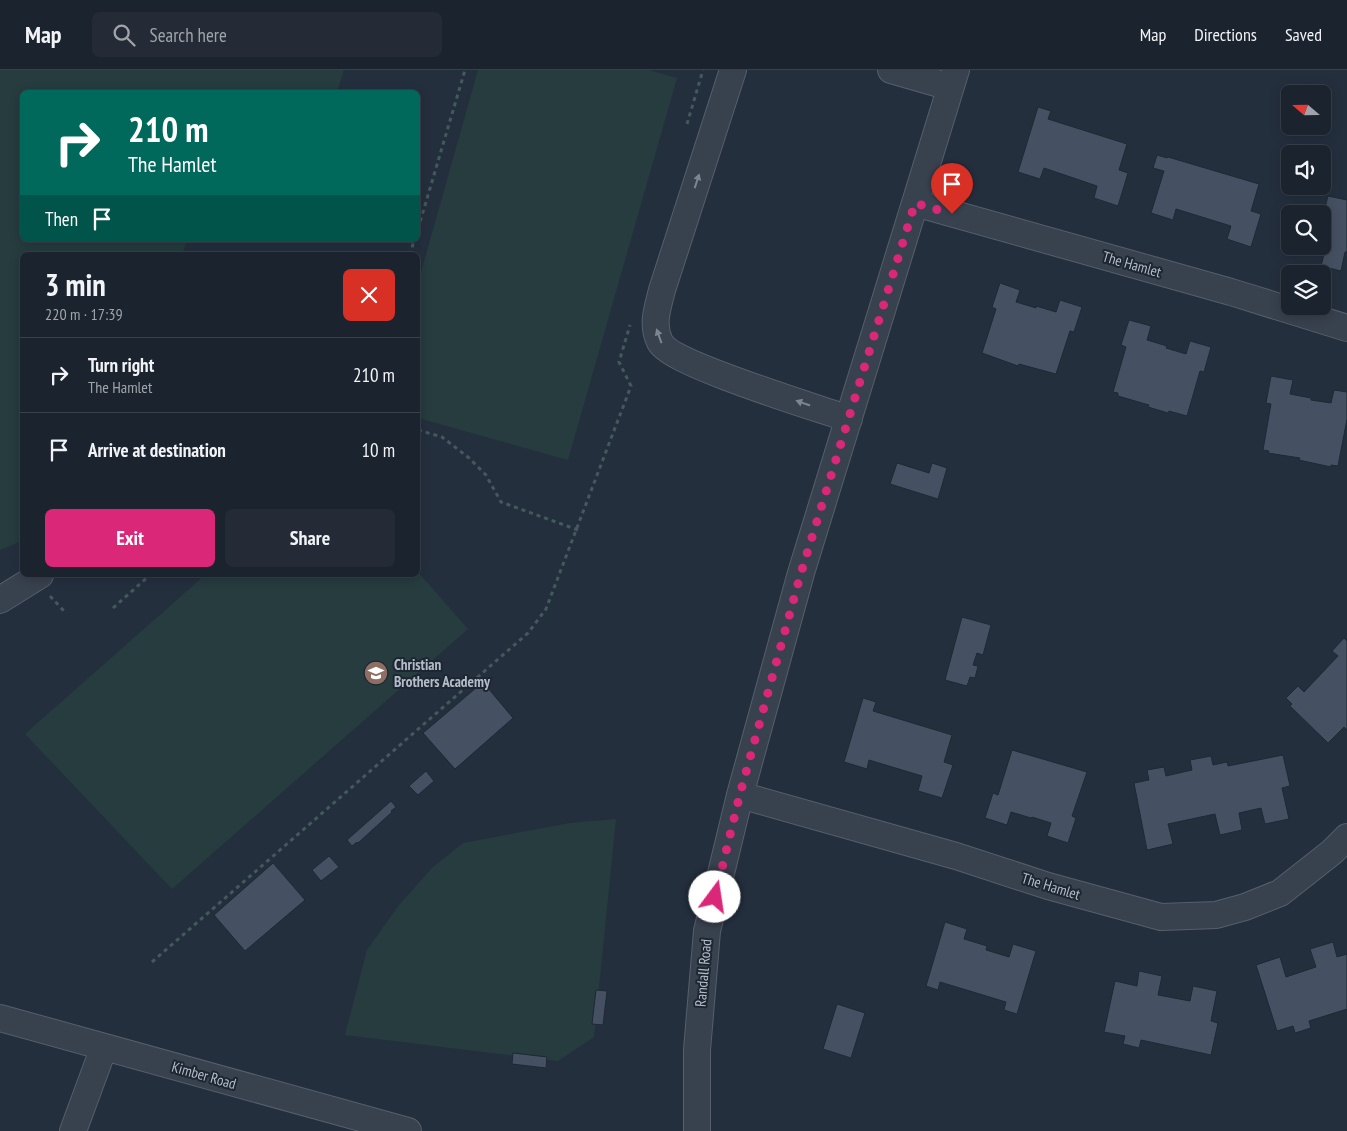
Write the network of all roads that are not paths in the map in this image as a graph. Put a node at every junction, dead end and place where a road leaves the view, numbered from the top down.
1 (733, 70) edge
2 (891, 70) edge
3 (953, 79) edge
4 (915, 203) junction
5 (1347, 328) edge
6 (849, 419) junction
7 (37, 577) edge
8 (0, 600) edge
9 (740, 794) junction
10 (1347, 837) edge
11 (0, 1018) edge
12 (104, 1047) junction
13 (73, 1131) edge
14 (408, 1131) edge
15 (697, 1131) edge

6 -> 1 street
2 - 3 street
3 - 4 street, Randall Road
4 - 5 street, The Hamlet
4 - 6 street, Randall Road
6 - 9 street, Randall Road
7 - 8 street
9 - 10 street, The Hamlet
9 - 15 street, Randall Road
11 - 12 street, Kimber Road
12 - 13 street
12 - 14 street, Kimber Road

